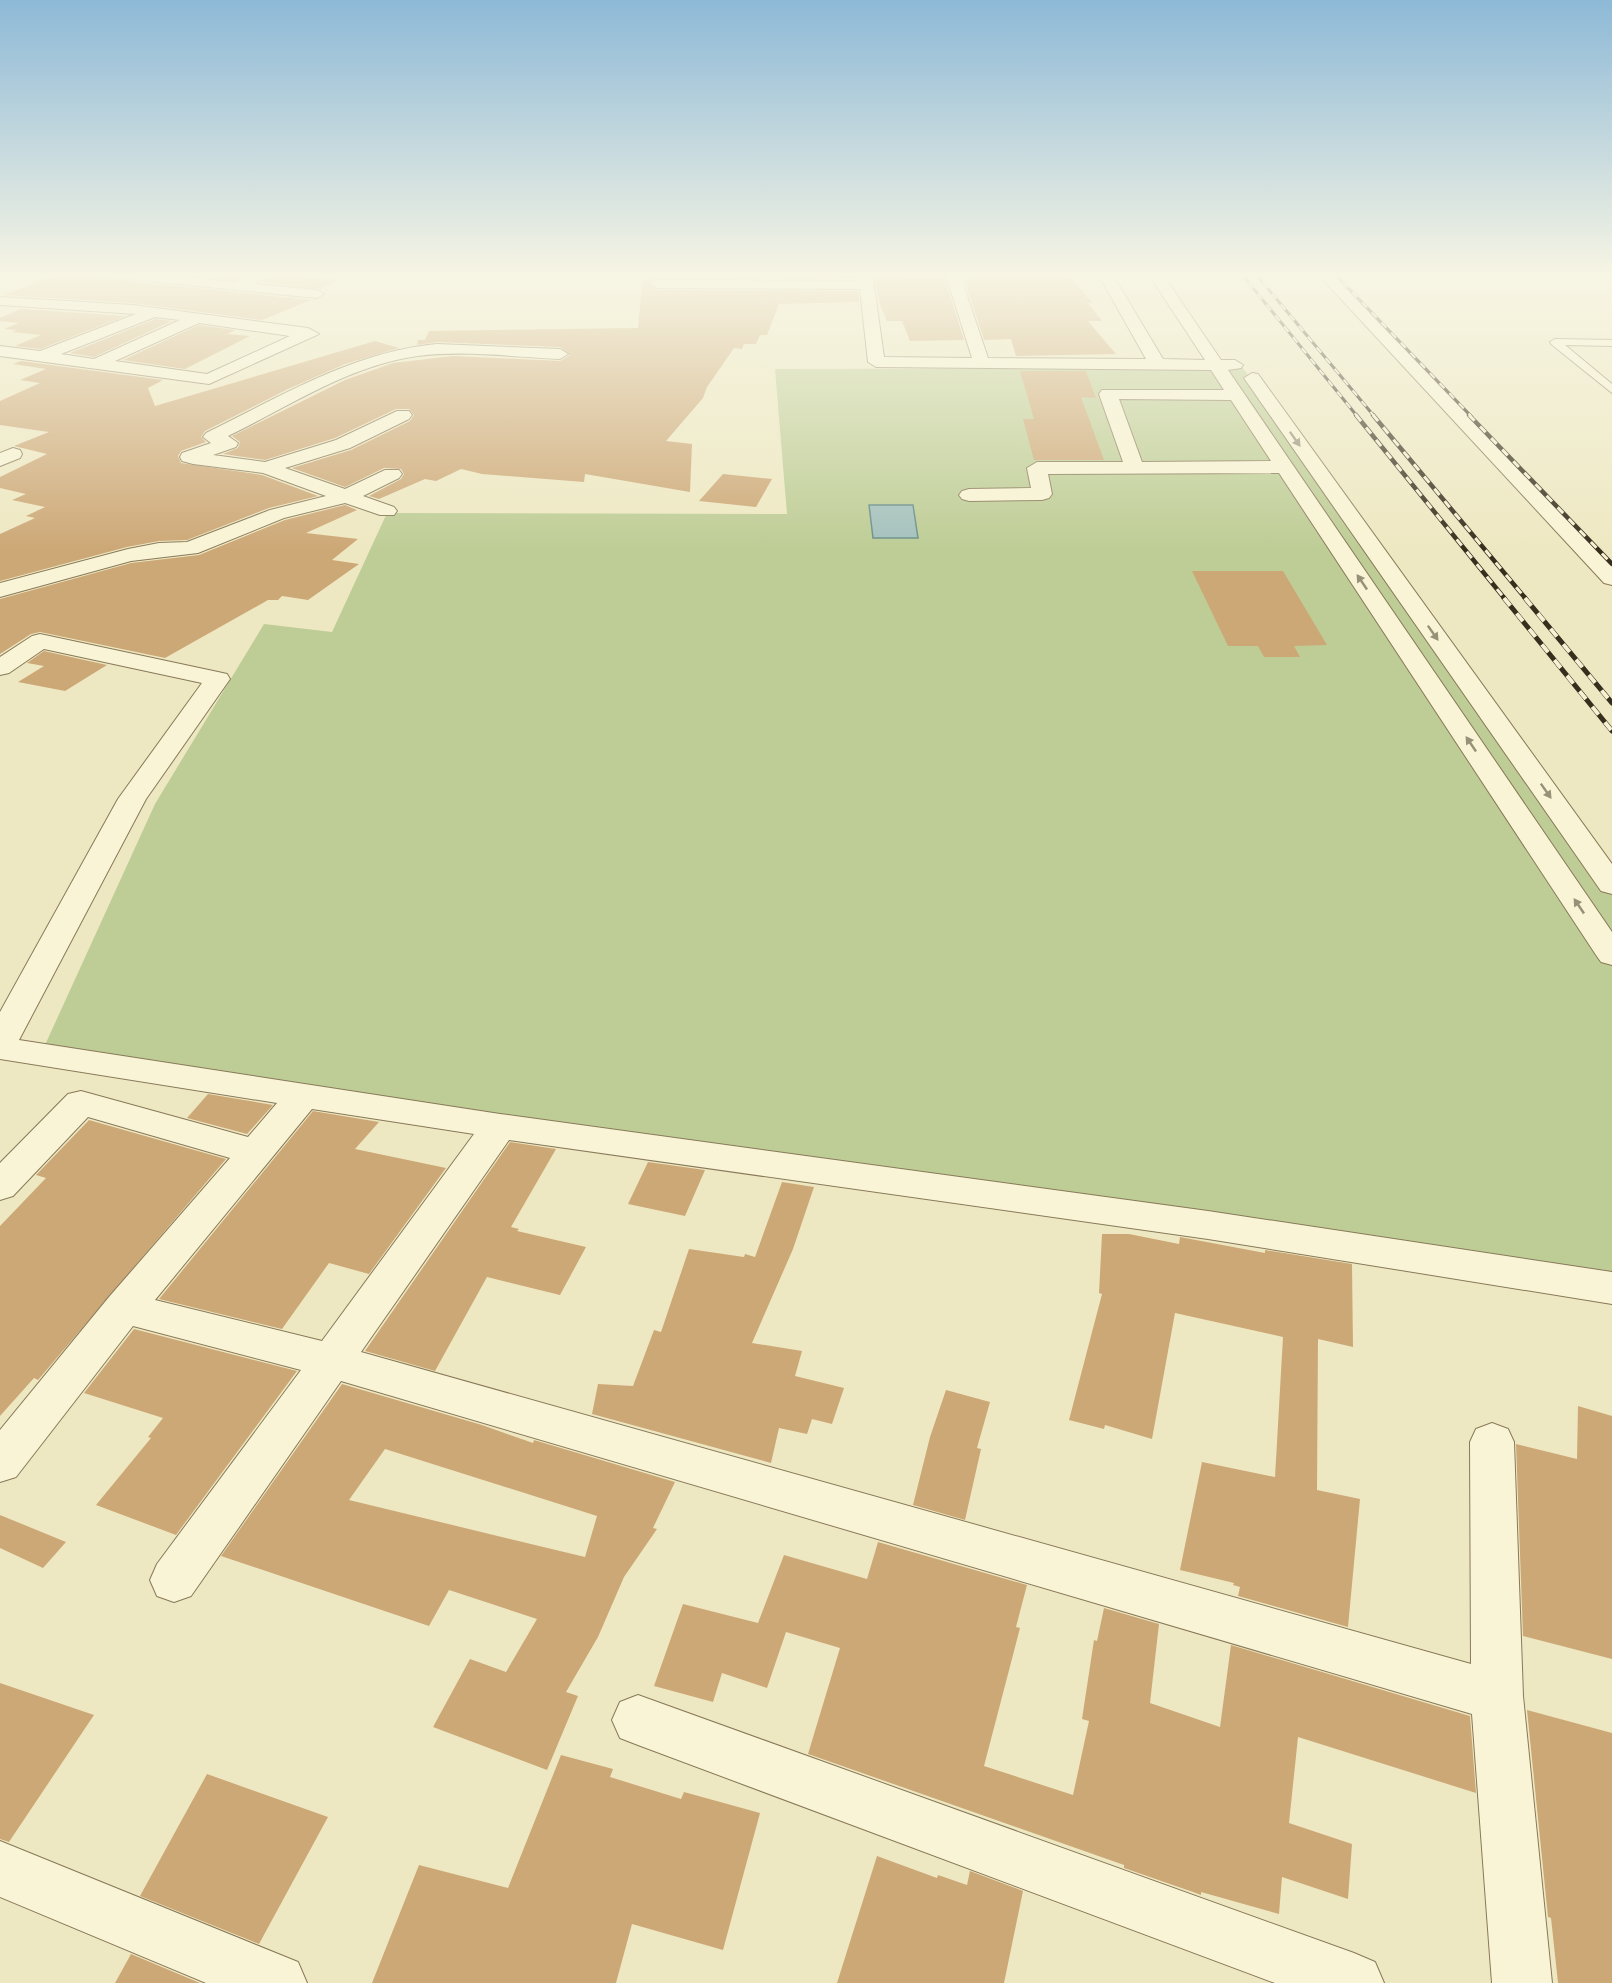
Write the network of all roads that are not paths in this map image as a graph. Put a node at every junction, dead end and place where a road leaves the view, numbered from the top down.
1 (90, 365) edge
2 (93, 365) joint
3 (148, 365) edge
4 (242, 365) edge
5 (369, 365) edge
6 (1189, 365) edge
7 (1217, 365) junction
8 (1243, 365) joint
9 (1410, 365) edge
10 (1582, 365) edge
11 (137, 370) junction
12 (1612, 390) edge
13 (1237, 395) junction
14 (403, 415) dead end
15 (1285, 467) junction
16 (266, 468) junction
17 (1135, 468) junction
18 (392, 474) dead end
19 (969, 495) dead end
20 (345, 497) junction
21 (387, 511) dead end
22 (1612, 578) edge
23 (0, 590) edge
24 (0, 668) edge
25 (1612, 885) edge
26 (1612, 955) edge
27 (0, 1043) edge
28 (0, 1048) edge
29 (305, 1094) junction
30 (500, 1126) junction
31 (256, 1152) junction
32 (0, 1186) edge
33 (1612, 1287) edge
34 (124, 1308) junction
35 (332, 1361) junction
36 (1491, 1442) dead end
37 (0, 1463) edge
38 (174, 1580) dead end
39 (1497, 1696) junction
40 (638, 1720) dead end
41 (0, 1869) edge
42 (277, 1983) edge
43 (1354, 1983) edge
44 (1522, 1983) edge

1 - 2 street
2 - 11 street
3 - 11 street
4 - 11 street
5 - 16 street
6 - 7 street
7 - 8 street
7 - 13 street
8 -> 25 street
9 - 22 street
10 - 12 lane
13 - 15 street
13 - 17 street
14 - 16 street
15 - 17 street
26 -> 15 street
16 - 20 street
17 - 19 street
18 - 20 street
20 - 21 street
20 - 23 street
24 - 27 street
28 - 29 street
29 - 30 street
29 - 31 street
30 - 33 street
30 - 35 street
31 - 32 street
31 - 34 street
34 - 35 street
34 - 37 street
35 - 38 street
35 - 39 street
36 - 39 street
39 - 44 street
40 - 43 street
41 - 42 street

